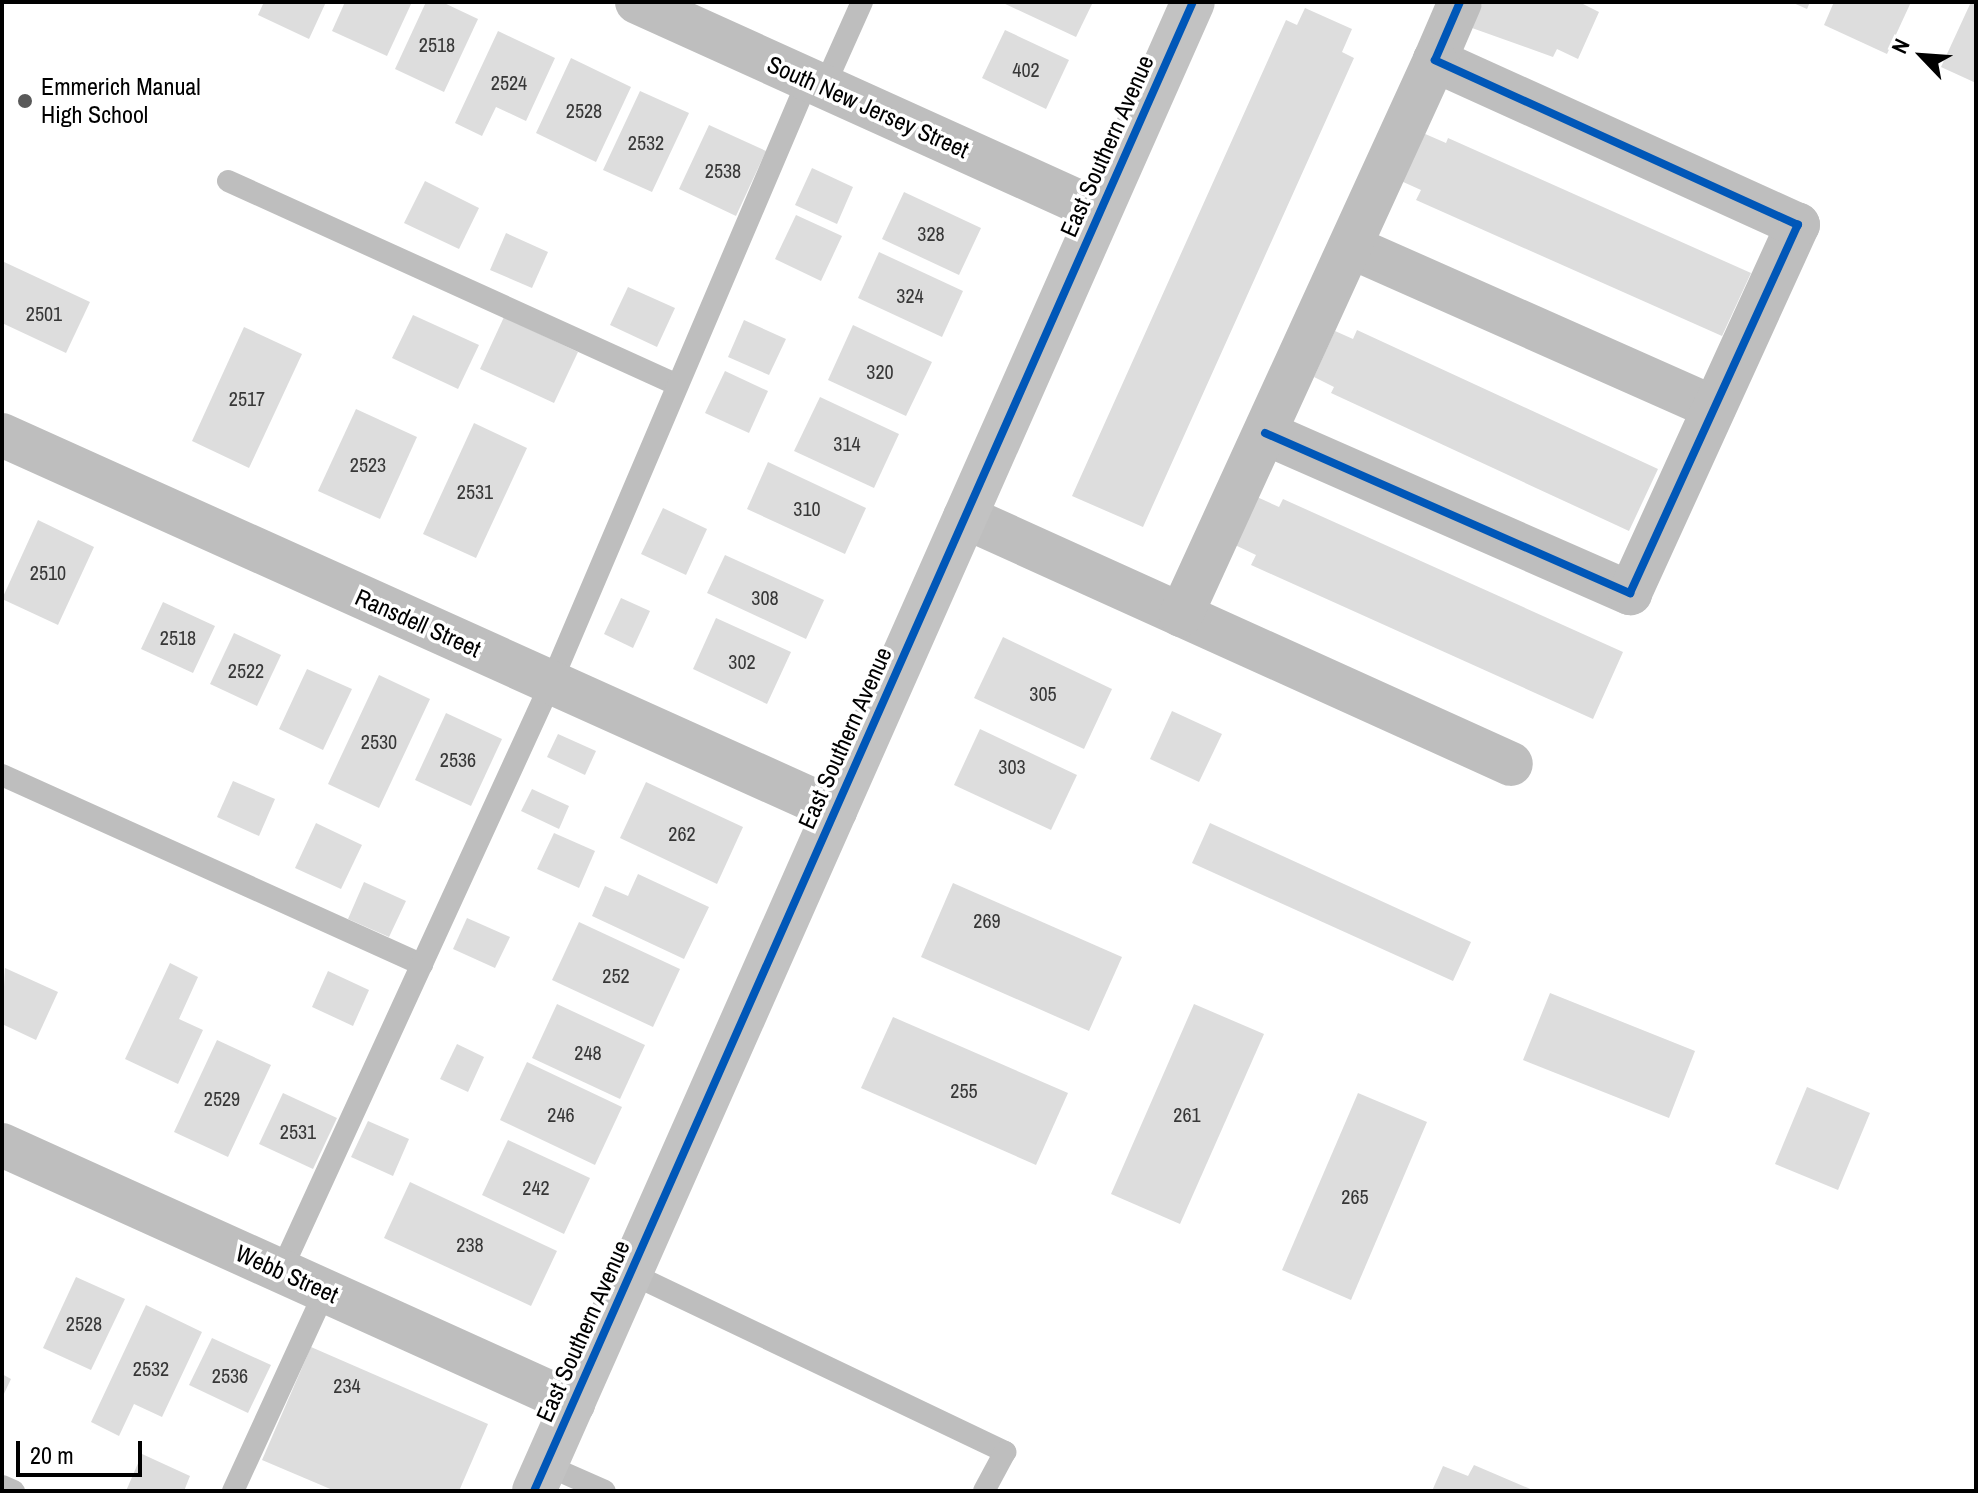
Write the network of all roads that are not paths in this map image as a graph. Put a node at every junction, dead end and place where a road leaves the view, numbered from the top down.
1 (637, 2) edge
2 (862, 2) edge
3 (1193, 2) edge
4 (1445, 7) edge
5 (1435, 60) junction
6 (816, 83) junction
7 (228, 181) dead end
8 (1099, 211) junction
9 (1351, 247) junction
10 (677, 385) junction
11 (1714, 408) junction
12 (1265, 433) junction
13 (2, 435) edge
14 (965, 517) junction
15 (1181, 615) junction
16 (551, 683) junction
17 (1511, 764) dead end
18 (2, 775) edge
19 (835, 810) junction
20 (422, 965) junction
21 (2, 1145) edge
22 (281, 1271) junction
23 (630, 1273) junction
24 (325, 1291) junction
25 (573, 1403) junction
26 (540, 1478) edge
27 (2, 1486) edge
28 (14, 1491) edge
29 (233, 1491) edge
30 (605, 1491) edge
31 (984, 1491) edge

1 - 6 street, South New Jersey Street
2 - 6 lane
3 - 8 street, East Southern Avenue
4 - 5 street
5 - 9 street
5 - 11 street
6 - 8 street, South New Jersey Street
6 - 10 lane
7 - 10 lane
8 - 14 street, East Southern Avenue
9 - 11 street
9 - 12 street
10 - 16 lane
11 - 12 street
12 - 15 street
13 - 16 street, Ransdell Street
14 - 15 street
14 - 19 street, East Southern Avenue
15 - 17 street
16 - 19 street, Ransdell Street
16 - 20 lane
18 - 20 lane
19 - 23 street, East Southern Avenue
20 - 22 lane
21 - 22 street, Webb Street
22 - 24 street, Webb Street
23 - 25 street, East Southern Avenue
23 - 31 lane
24 - 25 street, Webb Street
24 - 29 lane
25 - 26 street, East Southern Avenue
26 - 30 lane
27 - 28 lane

